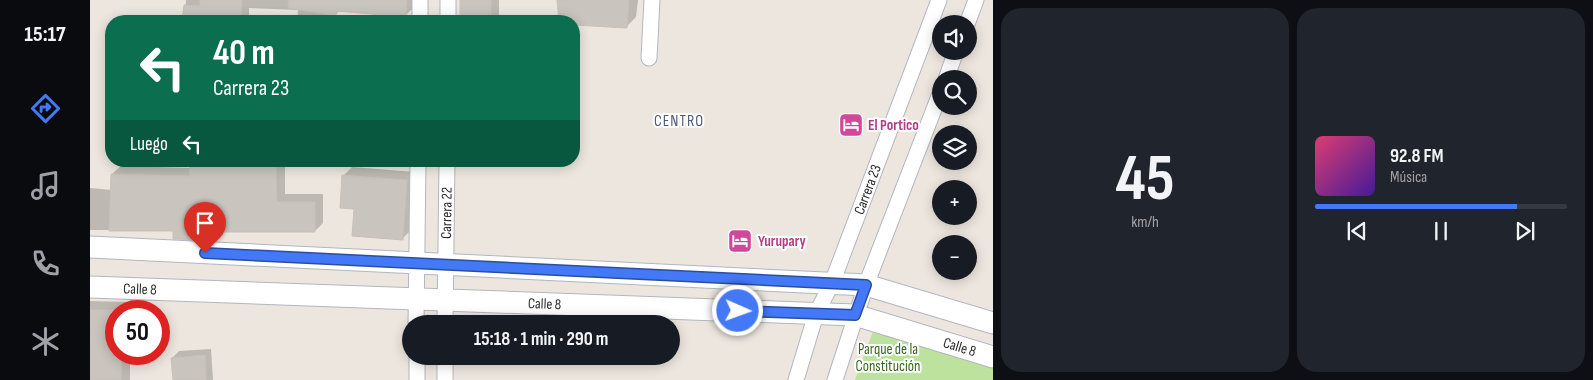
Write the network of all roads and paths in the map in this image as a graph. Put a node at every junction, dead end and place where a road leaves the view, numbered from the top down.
1 (420, 0) edge
2 (448, 0) edge
3 (652, 0) edge
4 (940, 0) edge
5 (976, 0) edge
6 (420, 15) edge
7 (448, 15) edge
8 (970, 15) edge
9 (649, 58) dead end
10 (932, 114) edge
11 (418, 167) edge
12 (447, 167) edge
13 (90, 247) edge
14 (417, 263) junction
15 (447, 265) junction
16 (832, 284) junction
17 (866, 285) junction
18 (90, 287) edge
19 (416, 299) junction
20 (445, 300) junction
21 (816, 314) junction
22 (416, 315) edge
23 (445, 315) edge
24 (855, 315) junction
25 (993, 323) edge
26 (993, 357) edge
27 (417, 365) edge
28 (445, 365) edge
29 (418, 380) edge
30 (445, 380) edge
31 (796, 380) edge
32 (835, 380) edge

1 - 6 street
2 - 7 street
3 - 9 street
4 - 16 street, Carrera 23
5 - 8 street
10 - 17 street
11 - 14 street, Carrera 22
12 - 15 street, Carrera 22
13 - 14 main road
14 - 15 main road
14 - 19 street, Carrera 22
15 - 16 main road
15 - 20 street, Carrera 22
16 - 17 main road
16 - 21 street, Carrera 23
17 - 24 street
17 - 25 main road
18 - 19 main road, Calle 8
19 - 20 main road, Calle 8
19 - 22 street, Carrera 22
20 - 21 main road, Calle 8
20 - 23 street, Carrera 22
21 - 24 main road, Calle 8
21 - 31 street, Carrera 23
24 - 26 main road, Calle 8
24 - 32 street
27 - 29 street
28 - 30 street

